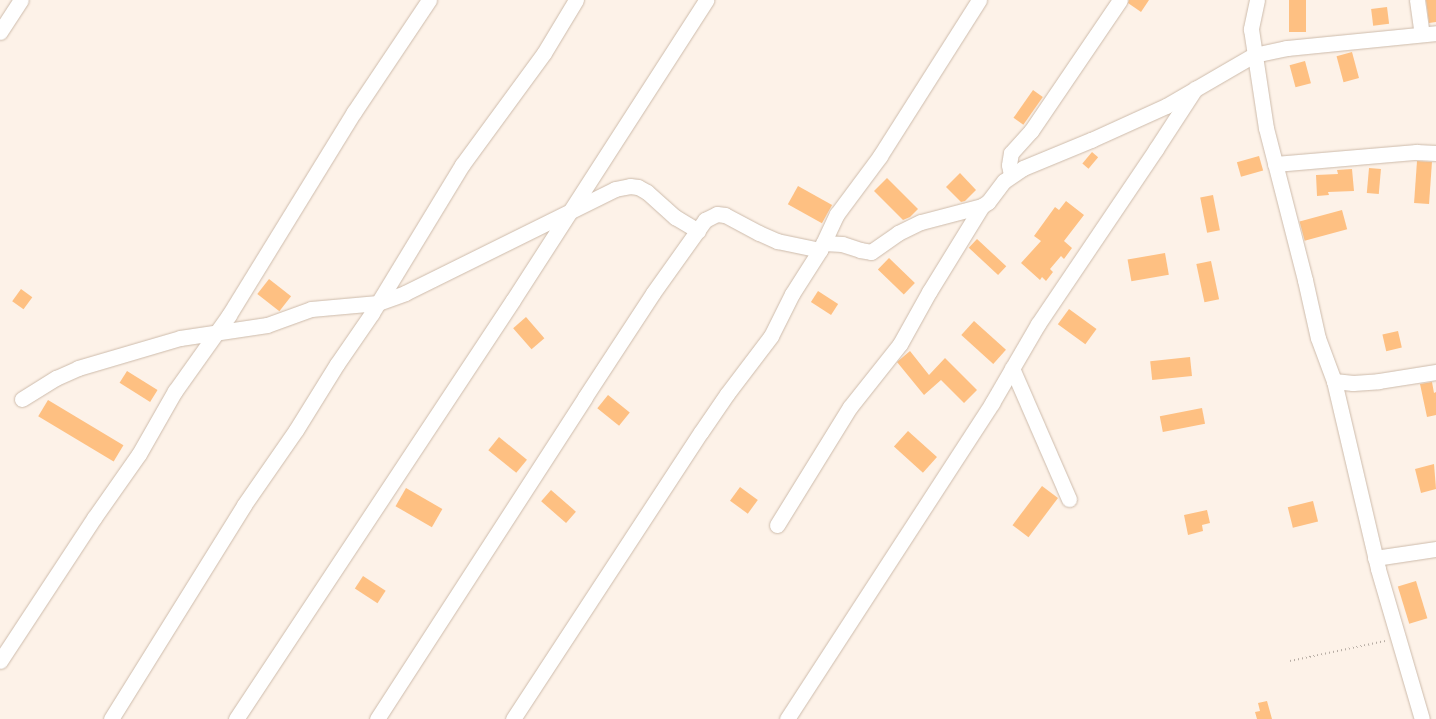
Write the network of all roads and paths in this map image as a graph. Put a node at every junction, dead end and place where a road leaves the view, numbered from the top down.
1 (21, 0) edge
2 (429, 0) edge
3 (576, 0) edge
4 (706, 0) edge
5 (979, 0) edge
6 (1120, 0) edge
7 (1257, 0) edge
8 (1417, 0) edge
9 (0, 32) edge
10 (1429, 33) edge
11 (1254, 55) junction
12 (1195, 89) junction
13 (1436, 153) edge
14 (1275, 164) junction
15 (1011, 175) junction
16 (982, 206) junction
17 (572, 209) junction
18 (698, 231) junction
19 (822, 246) junction
20 (378, 303) junction
21 (216, 332) junction
22 (1012, 368) junction
23 (1436, 372) edge
24 (1334, 381) junction
25 (22, 399) dead end
26 (1070, 499) dead end
27 (777, 525) dead end
28 (1436, 549) edge
29 (1376, 558) junction
30 (1398, 638) junction
31 (0, 661) edge
32 (1290, 661) dead end
33 (111, 719) edge
34 (236, 719) edge
35 (377, 719) edge
36 (513, 719) edge
37 (787, 719) edge
38 (1422, 719) edge

1 - 9 street
2 - 21 street
3 - 20 street
4 - 17 street
5 - 19 street
6 - 15 street
7 - 11 street
8 - 10 street
10 - 11 street
11 - 12 street
11 - 14 street
12 - 15 street
12 - 22 street
13 - 14 street
14 - 24 street
15 - 16 street
16 - 19 street
16 - 27 street
17 - 18 street
17 - 20 street
17 - 34 street
18 - 19 street
18 - 35 street
19 - 36 street
20 - 21 street
20 - 33 street
21 - 25 street
21 - 31 street
22 - 26 street
22 - 37 street
23 - 24 street
24 - 29 street
28 - 29 street
29 - 30 street
30 - 32 path
30 - 38 street

